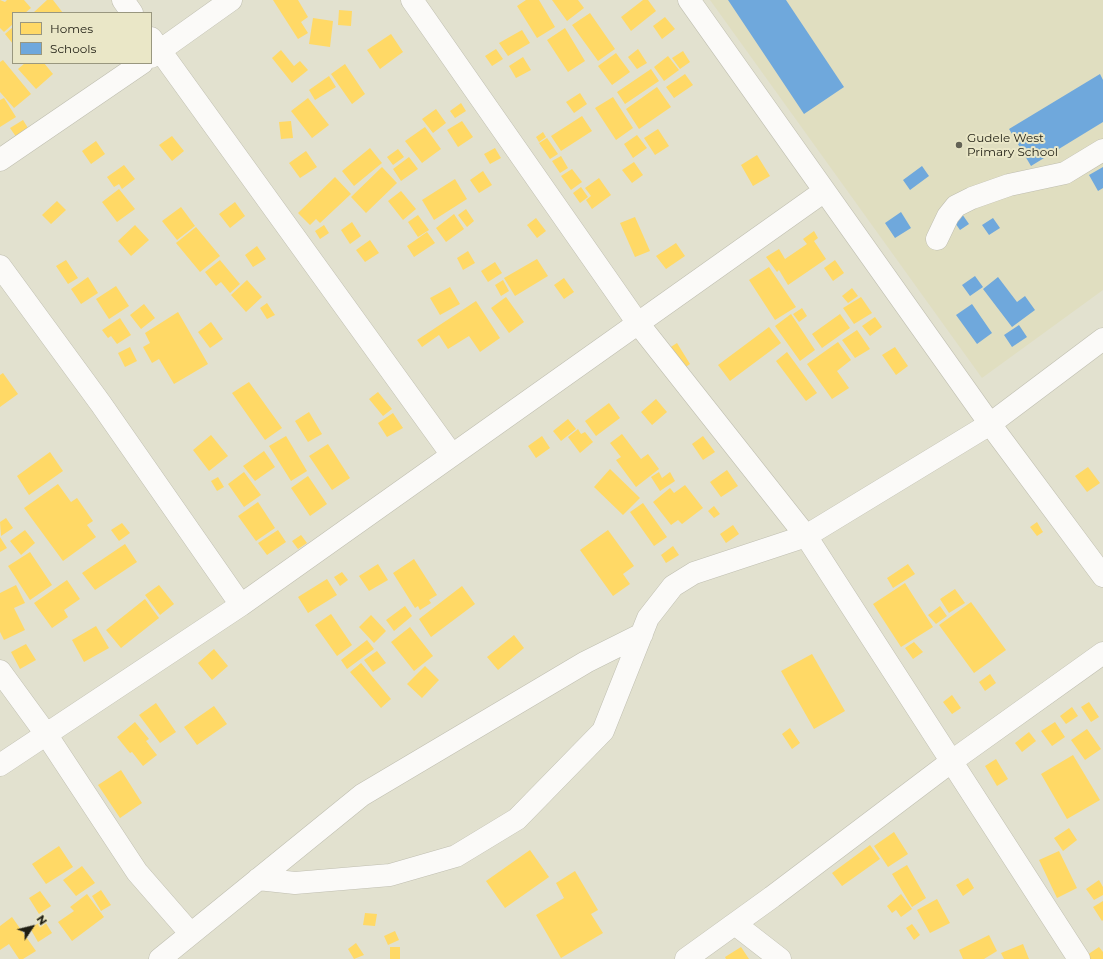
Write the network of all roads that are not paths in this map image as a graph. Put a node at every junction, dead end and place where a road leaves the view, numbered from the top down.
1 (122, 0) edge
2 (231, 0) edge
3 (412, 0) edge
4 (689, 0) edge
5 (131, 12) edge
6 (154, 48) edge
7 (141, 64) edge
8 (1103, 150) edge
9 (0, 160) edge
10 (823, 192) junction
11 (937, 239) dead end
12 (0, 266) edge
13 (637, 322) junction
14 (1103, 339) edge
15 (990, 424) junction
16 (452, 455) junction
17 (806, 536) junction
18 (1103, 576) edge
19 (241, 605) junction
20 (642, 634) junction
21 (1103, 653) edge
22 (0, 671) edge
23 (46, 734) junction
24 (952, 761) junction
25 (0, 765) edge
26 (258, 880) junction
27 (734, 924) junction
28 (191, 934) junction
29 (160, 959) edge
30 (686, 959) edge
31 (780, 959) edge
32 (1079, 959) edge

1 - 5 street
2 - 6 street
3 - 13 street
4 - 10 street
6 - 16 street
7 - 9 street
8 - 11 street
10 - 13 street
10 - 15 street
12 - 19 street
13 - 16 street
13 - 17 street
14 - 15 street
15 - 17 street
15 - 18 street
16 - 19 street
17 - 20 street
17 - 24 street
19 - 23 street
20 - 26 street
20 - 26 street
21 - 24 street
22 - 23 street
23 - 25 street
23 - 28 street
24 - 27 street
24 - 32 street
26 - 28 street
27 - 30 street
27 - 31 street
28 - 29 street

